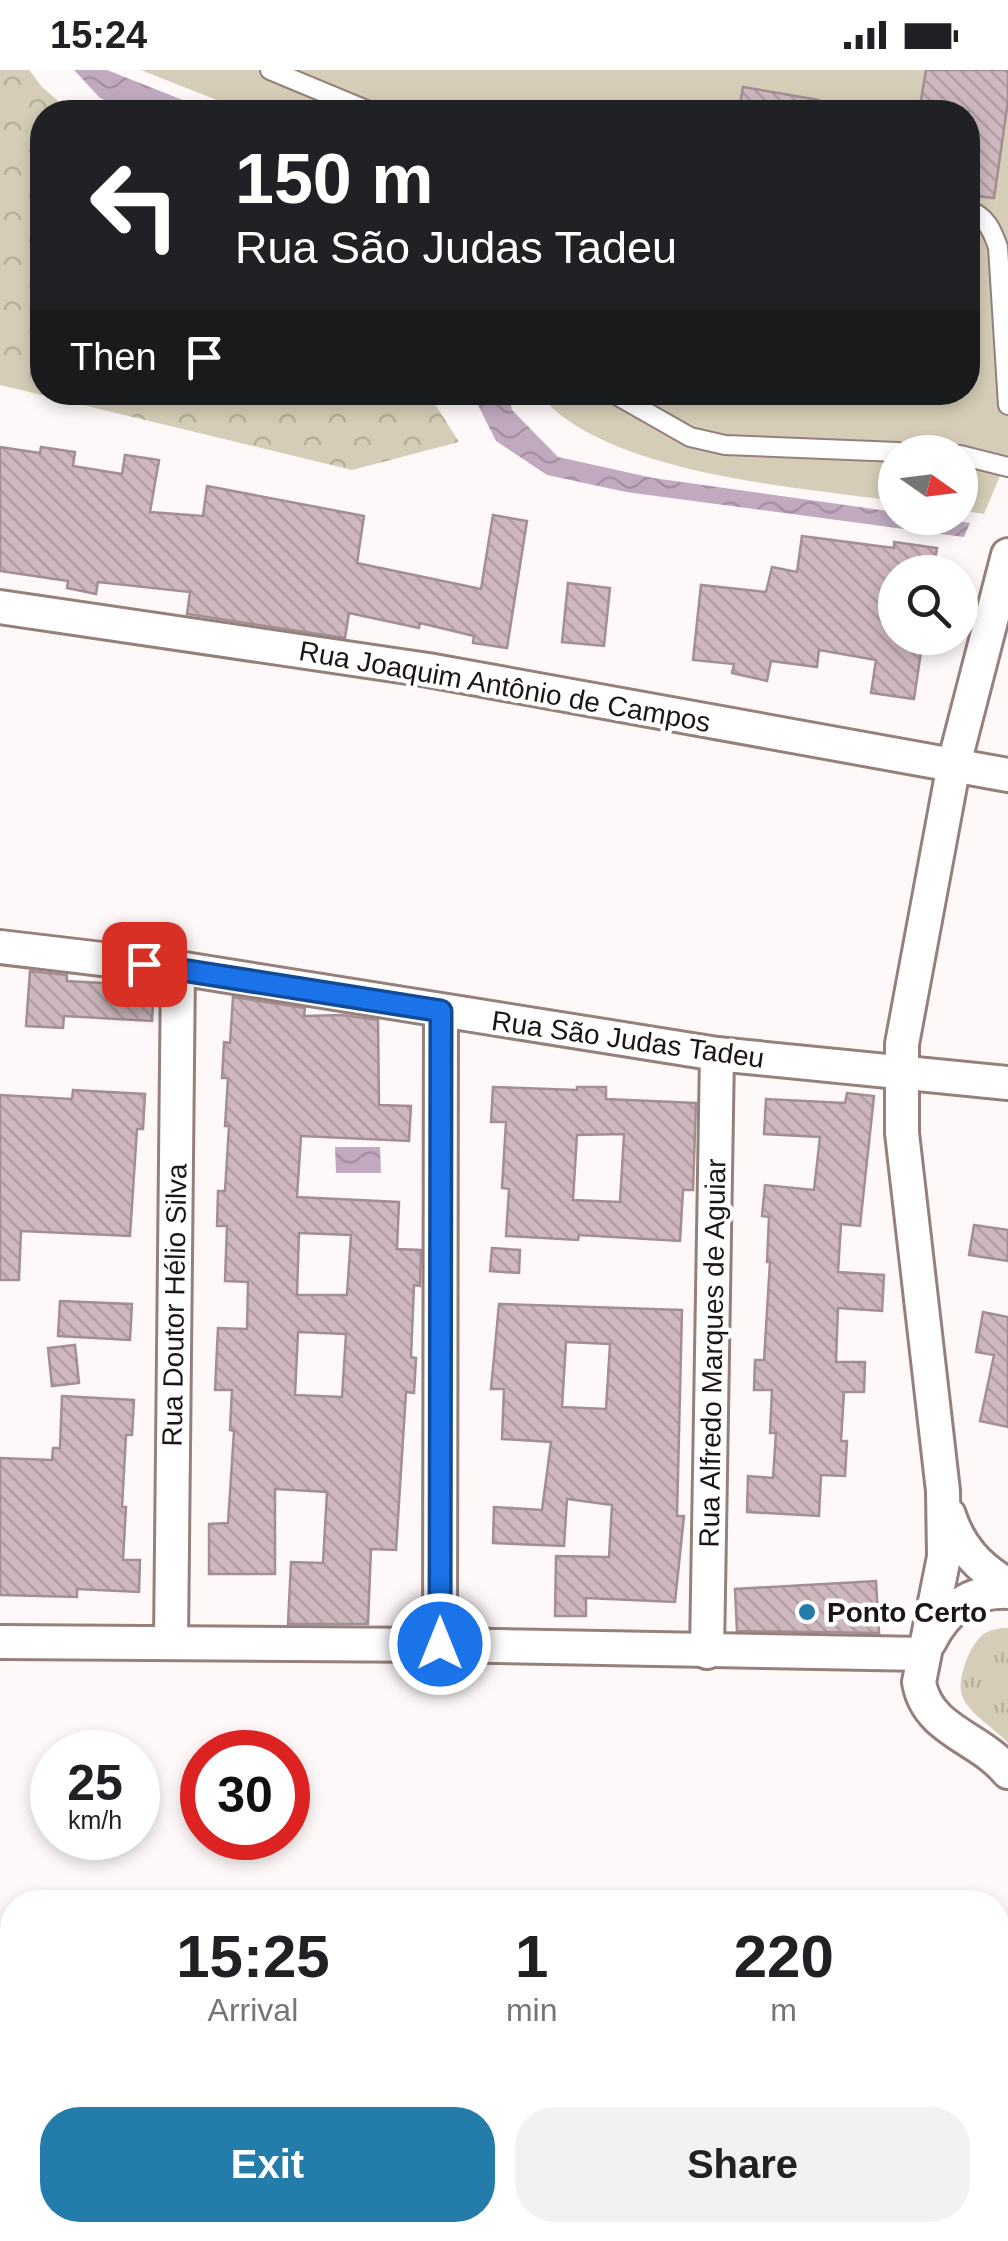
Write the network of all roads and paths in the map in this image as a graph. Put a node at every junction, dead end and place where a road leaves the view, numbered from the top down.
1 (270, 70) edge
2 (342, 100) edge
3 (980, 215) edge
4 (634, 405) edge
5 (1008, 405) edge
6 (878, 451) edge
7 (978, 459) edge
8 (1008, 466) edge
9 (1008, 555) edge
10 (0, 607) edge
11 (954, 764) junction
12 (1008, 775) edge
13 (0, 947) edge
14 (178, 968) junction
15 (441, 1011) junction
16 (717, 1054) junction
17 (901, 1072) junction
18 (1008, 1083) edge
19 (943, 1492) junction
20 (1008, 1584) edge
21 (1008, 1592) edge
22 (0, 1642) edge
23 (171, 1642) junction
24 (440, 1644) junction
25 (707, 1652) junction
26 (924, 1654) junction
27 (1008, 1772) edge

1 - 2 lane
3 - 5 lane
4 - 6 lane
7 - 8 lane
9 - 11 street
10 - 11 street, Rua Joaquim Antônio de Campos
11 - 12 street, Rua Joaquim Antônio de Campos
11 - 17 street
13 - 14 street, Rua São Judas Tadeu
14 - 15 street, Rua São Judas Tadeu
14 - 23 street, Rua Doutor Hélio Silva
15 - 16 street, Rua São Judas Tadeu
15 - 24 street
16 - 17 street, Rua São Judas Tadeu
16 - 25 street, Rua Alfredo Marques de Aguiar
17 - 18 street, Rua São Judas Tadeu
17 - 19 street
19 - 20 street
19 - 26 street
21 - 26 street
22 - 23 street
23 - 24 street
24 - 25 street
25 - 26 street
26 - 27 street

